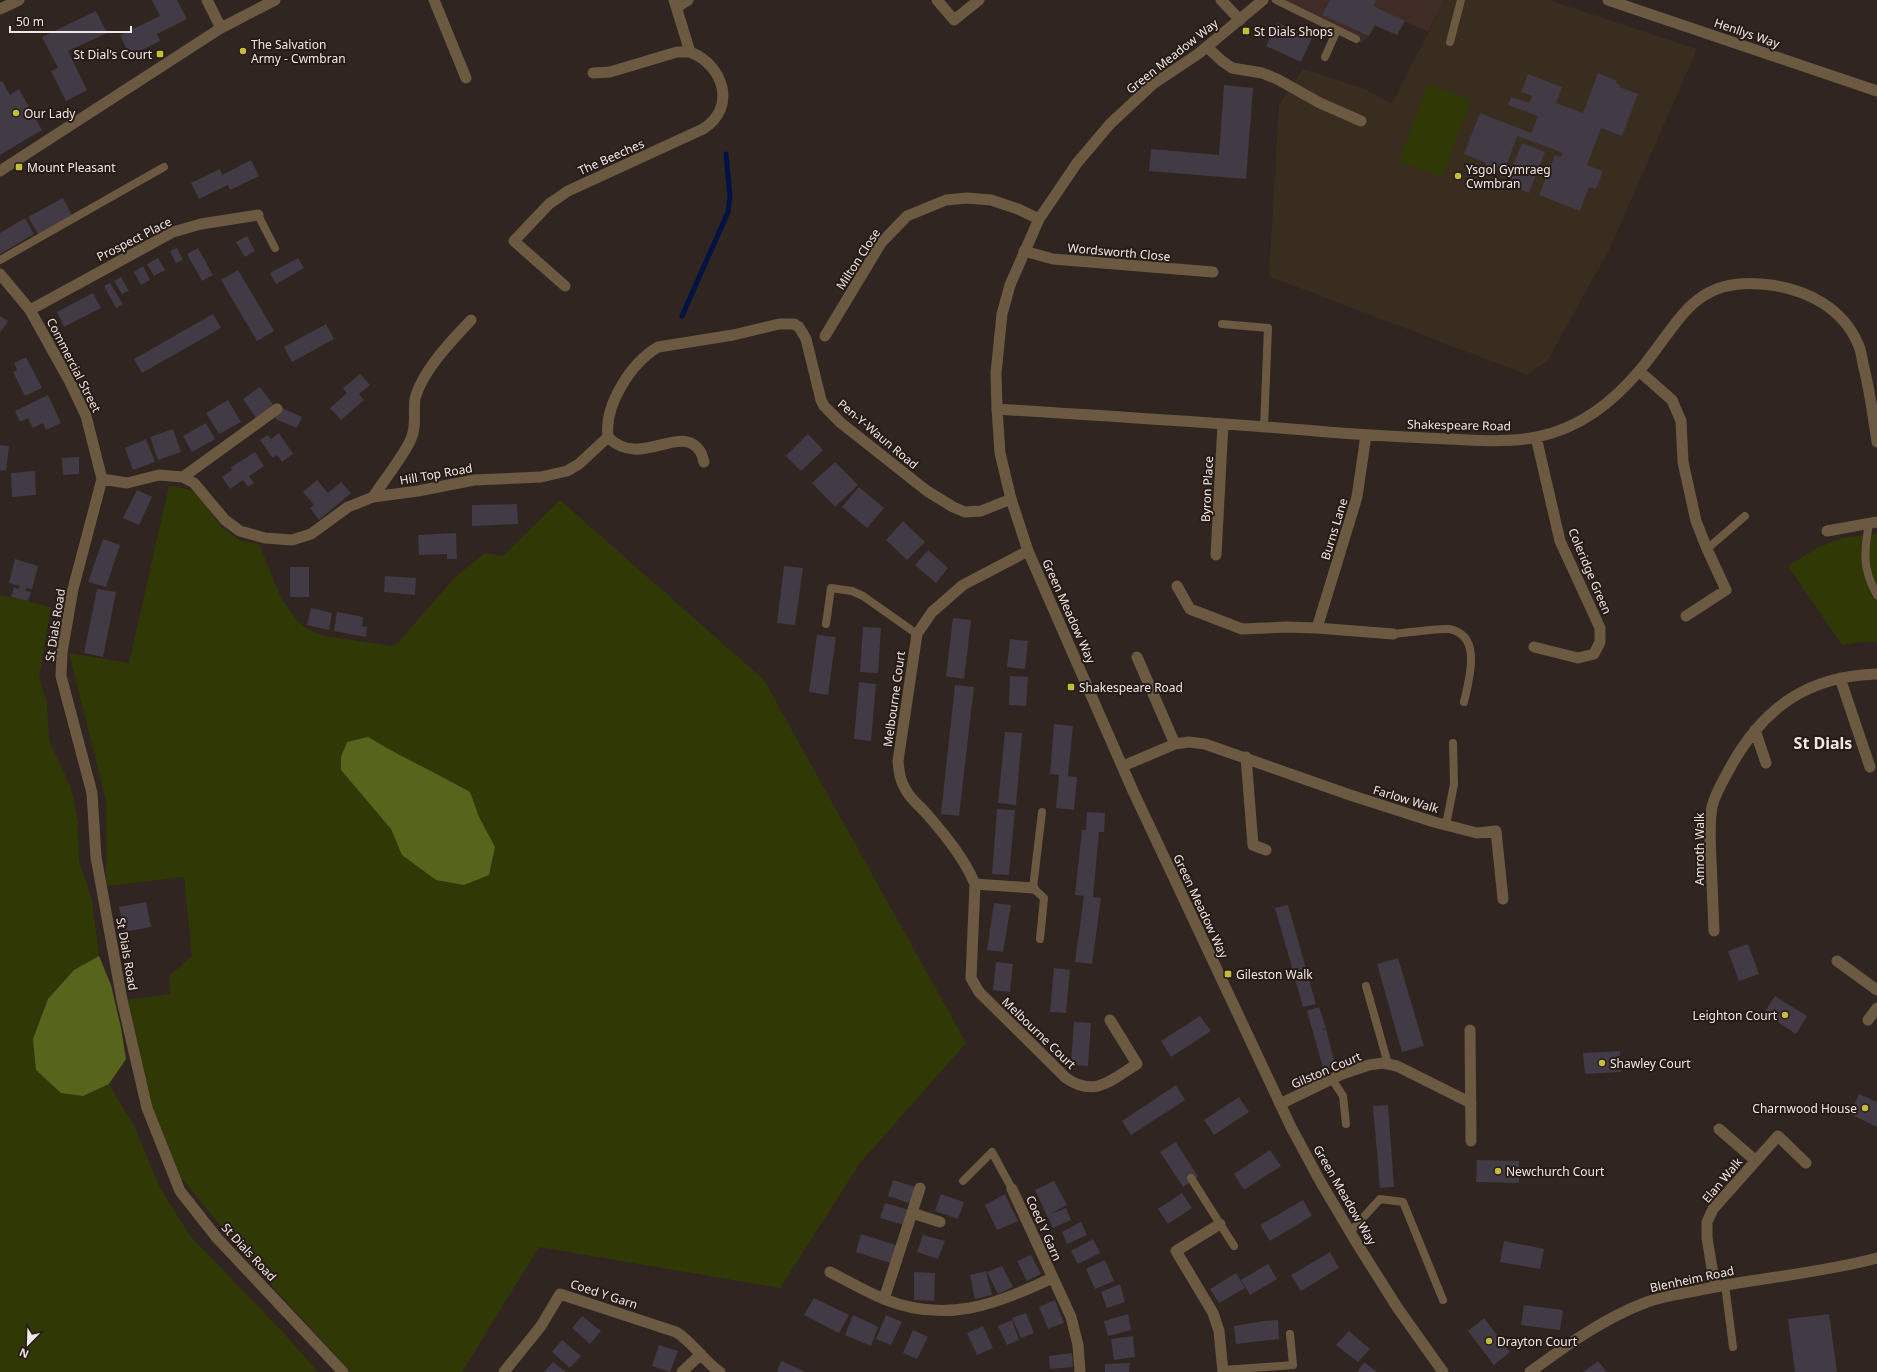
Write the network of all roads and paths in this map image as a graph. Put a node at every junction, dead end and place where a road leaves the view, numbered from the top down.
1 (19, 0) edge
2 (207, 0) edge
3 (275, 0) edge
4 (434, 0) edge
5 (688, 0) edge
6 (937, 0) edge
7 (979, 0) edge
8 (1221, 0) edge
9 (1263, 0) edge
10 (1276, 0) edge
11 (1461, 0) edge
12 (1608, 0) edge
13 (675, 3) edge
14 (0, 9) edge
15 (1240, 20) junction
16 (221, 28) junction
17 (1337, 30) junction
18 (1356, 39) dead end
19 (1450, 42) dead end
20 (1207, 47) junction
21 (690, 52) junction
22 (1325, 57) dead end
23 (593, 73) dead end
24 (466, 78) dead end
25 (1877, 91) edge
26 (1361, 121) dead end
27 (164, 167) dead end
28 (0, 171) edge
29 (258, 214) joint
30 (1040, 218) junction
31 (275, 248) dead end
32 (1024, 251) junction
33 (0, 260) edge
34 (1213, 272) dead end
35 (0, 274) edge
36 (565, 286) dead end
37 (30, 310) junction
38 (471, 320) dead end
39 (1222, 324) dead end
40 (825, 336) dead end
41 (1639, 371) junction
42 (277, 409) dead end
43 (996, 409) junction
44 (1223, 424) junction
45 (1264, 427) junction
46 (1366, 436) junction
47 (608, 437) junction
48 (1536, 437) junction
49 (1877, 442) edge
50 (704, 462) dead end
51 (182, 477) junction
52 (102, 479) junction
53 (373, 497) junction
54 (1011, 499) junction
55 (1745, 516) dead end
56 (1873, 522) edge
57 (1827, 531) dead end
58 (1706, 549) junction
59 (1028, 550) junction
60 (1216, 555) dead end
61 (1177, 586) dead end
62 (1877, 595) edge
63 (1686, 616) dead end
64 (826, 624) dead end
65 (1317, 628) junction
66 (917, 634) junction
67 (1393, 634) joint
68 (1534, 647) dead end
69 (1137, 657) dead end
70 (1877, 674) edge
71 (1840, 678) junction
72 (1464, 702) dead end
73 (1755, 730) junction
74 (1453, 743) dead end
75 (1175, 744) junction
76 (1246, 757) junction
77 (1766, 763) dead end
78 (1122, 766) junction
79 (1870, 767) dead end
80 (1042, 812) dead end
81 (1446, 825) junction
82 (1266, 850) dead end
83 (975, 884) junction
84 (1033, 888) junction
85 (1503, 899) dead end
86 (1714, 931) dead end
87 (1040, 939) dead end
88 (1837, 961) dead end
89 (1366, 986) dead end
90 (1877, 990) edge
91 (1877, 1008) edge
92 (1110, 1020) dead end
93 (1868, 1020) dead end
94 (1470, 1030) dead end
95 (1388, 1064) junction
96 (1332, 1079) junction
97 (1471, 1103) junction
98 (1280, 1104) junction
99 (1346, 1124) dead end
100 (1718, 1129) dead end
101 (1471, 1141) dead end
102 (1756, 1161) junction
103 (1806, 1163) dead end
104 (1191, 1178) dead end
105 (963, 1181) dead end
106 (920, 1188) dead end
107 (1012, 1189) joint
108 (912, 1213) junction
109 (940, 1222) dead end
110 (1220, 1224) junction
111 (1350, 1232) junction
112 (1234, 1246) dead end
113 (1877, 1258) edge
114 (830, 1272) dead end
115 (1052, 1278) junction
116 (1720, 1285) junction
117 (884, 1299) junction
118 (1444, 1300) dead end
119 (1290, 1334) dead end
120 (1733, 1347) dead end
121 (701, 1354) junction
122 (1223, 1371) edge
123 (343, 1372) edge
124 (504, 1372) edge
125 (682, 1372) edge
126 (720, 1372) edge
127 (1080, 1372) edge
128 (1443, 1372) edge
129 (1530, 1372) edge

1 - 14 street
2 - 16 street
3 - 16 street
4 - 24 street
5 - 13 street
6 - 7 street
8 - 15 street
9 - 15 street, Green Meadow Way
10 - 17 lane
11 - 19 lane
12 - 25 street, Henllys Way
13 - 21 street
15 - 20 street, Green Meadow Way
16 - 28 street
17 - 18 lane
17 - 22 lane
20 - 26 street
20 - 30 street, Green Meadow Way
21 - 23 street
21 - 36 street, The Beeches
27 - 33 lane
29 - 31 lane
29 - 37 street, Prospect Place
30 - 32 street, Green Meadow Way
30 - 40 street, Milton Close
32 - 34 street, Wordsworth Close
32 - 43 street, Green Meadow Way
35 - 37 street, Commercial Street
37 - 52 street, Commercial Street
38 - 53 street
39 - 45 lane
41 - 48 street, Shakespeare Road
41 - 49 street, Shakespeare Road
41 - 58 street
42 - 51 street
43 - 44 street, Shakespeare Road
43 - 54 street, Green Meadow Way
44 - 45 street, Shakespeare Road
44 - 60 street, Byron Place
45 - 46 street, Shakespeare Road
46 - 48 street, Shakespeare Road
46 - 65 street, Burns Lane
47 - 50 street
47 - 53 street, Hill Top Road
47 - 54 street, Pen-Y-Waun Road
48 - 68 street, Coleridge Green
51 - 52 street, Hill Top Road
51 - 53 street, Hill Top Road
52 - 123 street, St Dials Road
54 - 59 street, Green Meadow Way
55 - 58 lane
56 - 57 street
56 - 62 lane
58 - 63 street
59 - 66 street, Melbourne Court
59 - 78 street, Green Meadow Way
61 - 65 street
64 - 66 lane
65 - 67 street
66 - 83 street, Melbourne Court
67 - 72 lane
69 - 75 street
70 - 71 street, Amroth Walk
71 - 73 street, Amroth Walk
71 - 79 street
73 - 77 street
73 - 86 street, Amroth Walk
74 - 81 lane
75 - 76 street, Farlow Walk
75 - 78 street, Farlow Walk
76 - 81 street, Farlow Walk
76 - 82 street
78 - 98 street, Green Meadow Way
80 - 84 lane
81 - 85 street, Farlow Walk
83 - 84 street
83 - 92 street, Melbourne Court
84 - 87 lane
88 - 90 street
89 - 95 lane
91 - 93 street
94 - 97 street
95 - 96 street, Gilston Court
95 - 97 street, Gilston Court
96 - 98 street, Gilston Court
96 - 99 lane
97 - 101 street
98 - 111 street, Green Meadow Way
100 - 102 street
102 - 103 street, Elan Walk
102 - 116 street, Elan Walk
104 - 110 lane
105 - 107 lane
106 - 108 street
107 - 115 street, Coed Y Garn
108 - 109 street
108 - 117 street
110 - 112 lane
110 - 122 street
111 - 118 lane
111 - 128 street, Green Meadow Way
113 - 116 street, Blenheim Road
114 - 117 street, Coed Y Garn
115 - 117 street, Coed Y Garn
115 - 127 street, Coed Y Garn
116 - 120 lane
116 - 129 street, Blenheim Road
119 - 122 lane
121 - 124 street, Coed Y Garn
121 - 125 street
121 - 126 street, Coed Y Garn

